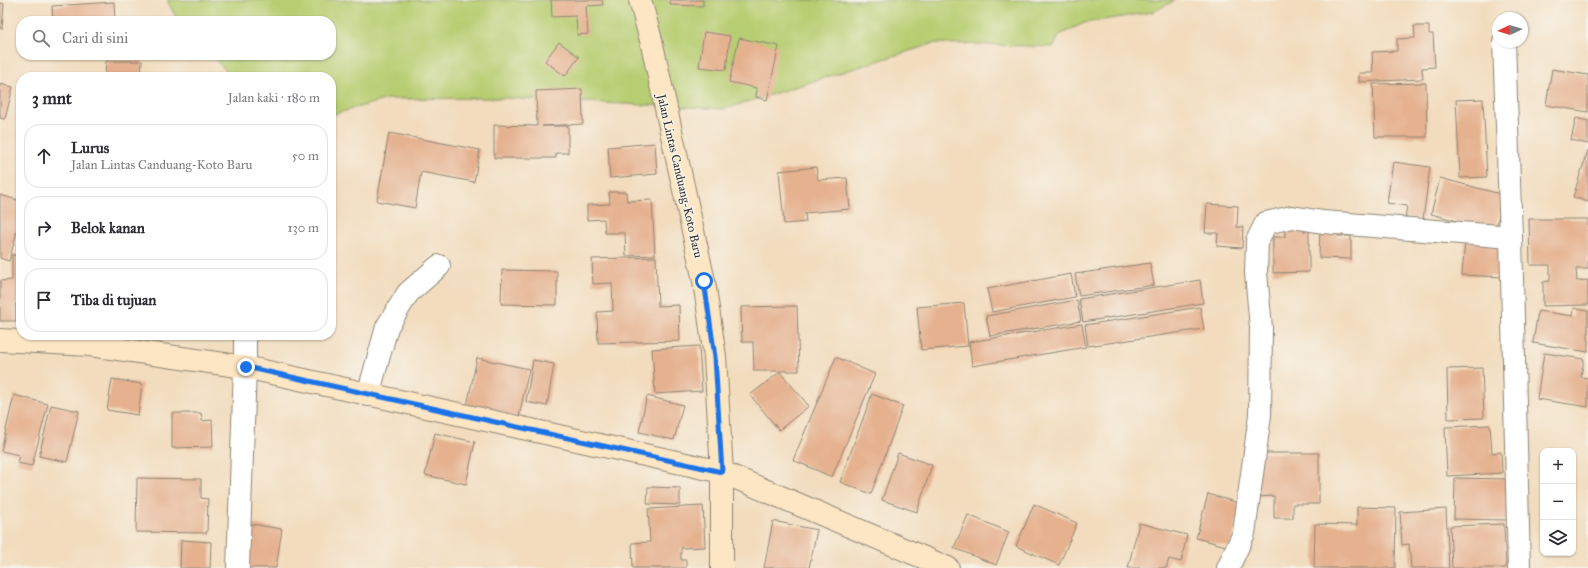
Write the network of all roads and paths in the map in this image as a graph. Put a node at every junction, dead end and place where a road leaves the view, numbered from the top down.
1 (640, 0) edge
2 (1504, 48) edge
3 (1511, 237) junction
4 (439, 266) dead end
5 (0, 340) edge
6 (245, 340) edge
7 (246, 367) junction
8 (368, 394) junction
9 (722, 472) junction
10 (238, 568) edge
11 (722, 568) edge
12 (948, 568) edge
13 (1228, 568) edge
14 (1518, 568) edge

1 - 9 street, Jalan Lintas Canduang-Koto Baru
2 - 3 street
3 - 13 street
3 - 14 street
4 - 8 street
5 - 7 street
6 - 7 street
7 - 8 street
7 - 10 street
8 - 9 street
9 - 11 street, Jalan Lintas Canduang-Koto Baru
9 - 12 street

